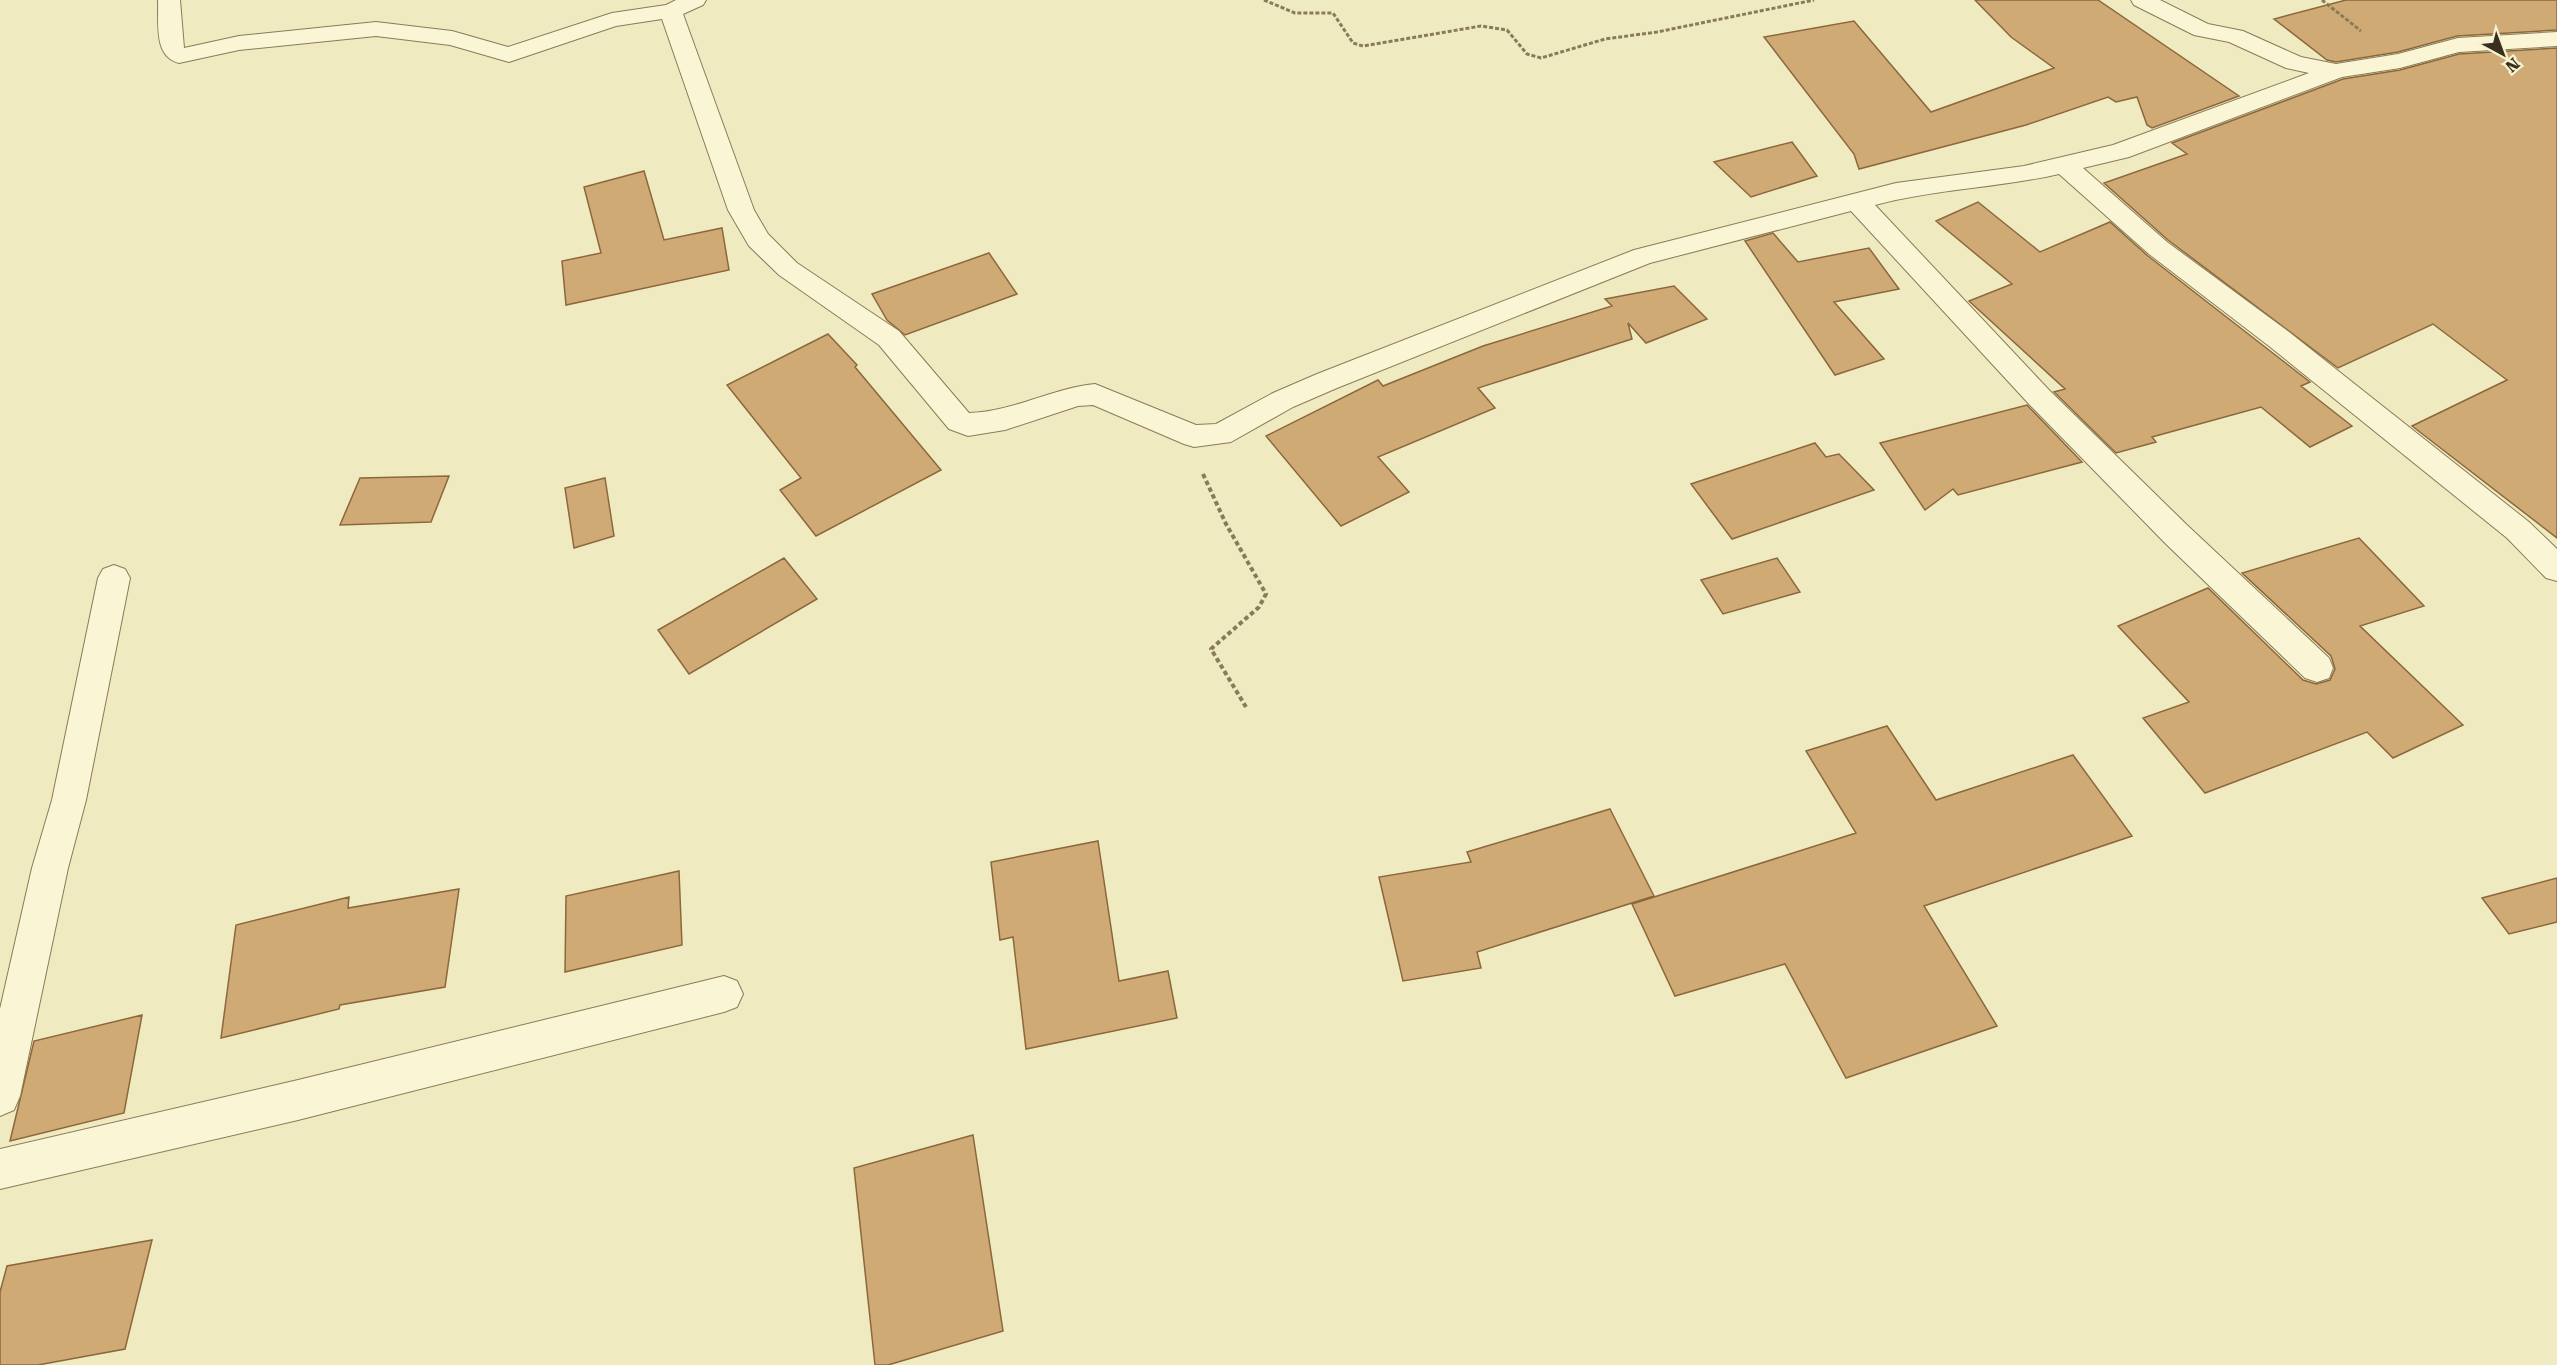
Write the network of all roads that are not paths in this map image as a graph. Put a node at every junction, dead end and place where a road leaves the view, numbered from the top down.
1 (169, 0) edge
2 (696, 0) edge
3 (2142, 0) edge
4 (671, 11) junction
5 (2557, 39) edge
6 (2337, 71) junction
7 (2063, 164) junction
8 (1856, 201) junction
9 (2557, 569) edge
10 (114, 578) dead end
11 (2317, 668) dead end
12 (724, 994) dead end
13 (0, 1095) edge
14 (0, 1169) edge

1 - 4 street
2 - 4 street
3 - 6 street
4 - 8 street
5 - 6 street
6 - 7 street
7 - 8 street
7 - 9 street
8 - 11 street
10 - 13 street
12 - 14 street

